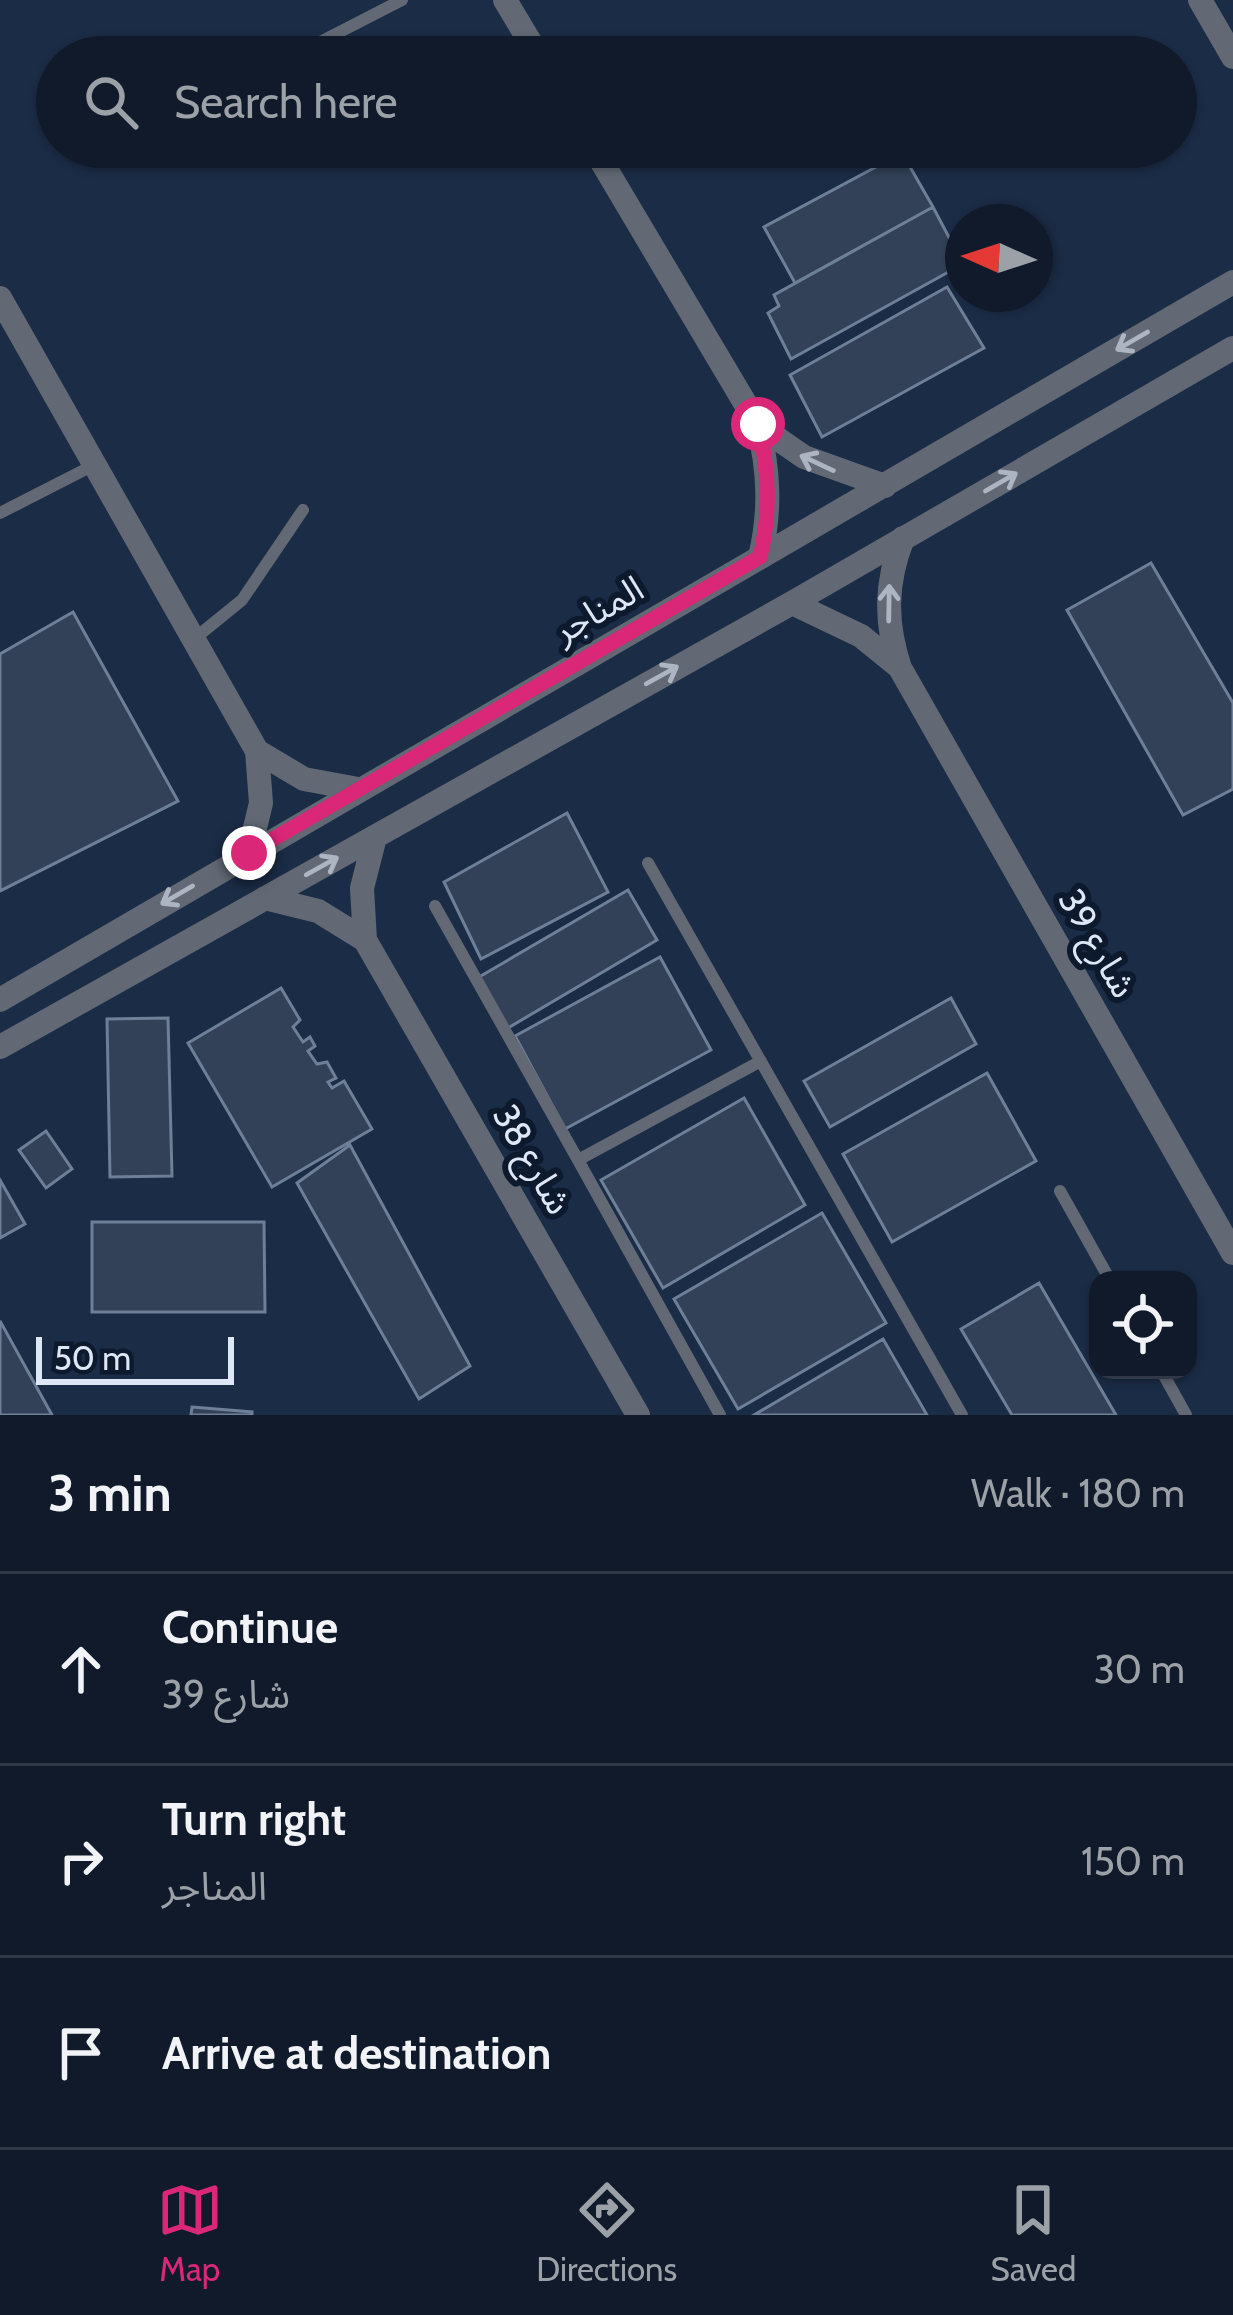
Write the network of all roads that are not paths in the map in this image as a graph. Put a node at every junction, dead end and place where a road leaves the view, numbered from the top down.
1 (402, 0) edge
2 (506, 0) edge
3 (1200, 0) edge
4 (332, 36) edge
5 (527, 36) edge
6 (1233, 57) edge
7 (606, 168) edge
8 (1233, 282) edge
9 (0, 298) edge
10 (1233, 348) edge
11 (758, 424) junction
12 (94, 465) junction
13 (885, 485) junction
14 (303, 510) dead end
15 (0, 513) edge
16 (903, 538) junction
17 (760, 557) junction
18 (792, 603) junction
19 (193, 640) junction
20 (900, 668) junction
21 (256, 751) junction
22 (358, 789) junction
23 (375, 837) junction
24 (249, 853) junction
25 (648, 862) dead end
26 (265, 898) junction
27 (435, 906) dead end
28 (365, 940) junction
29 (0, 1000) edge
30 (0, 1047) edge
31 (761, 1061) junction
32 (578, 1160) junction
33 (1060, 1191) dead end
34 (1233, 1253) edge
35 (1105, 1271) edge
36 (1166, 1379) edge
37 (638, 1415) edge
38 (720, 1415) edge
39 (962, 1415) edge
40 (1186, 1415) edge

1 - 4 lane
2 - 5 street
3 - 6 street
7 - 11 street
8 -> 13 street, المناجر
9 - 12 street
16 -> 10 street
13 -> 11 street
11 - 17 street
12 - 15 lane
12 - 19 street
13 - 17 street, المناجر
14 - 19 lane
16 - 18 street
20 -> 16 street, شارع 39
17 - 22 street, المناجر
18 - 20 street, شارع 39
23 -> 18 street
19 - 21 street
20 - 34 street, شارع 39
21 - 22 street
21 - 24 street
22 - 24 street, المناجر
26 -> 23 street
23 - 28 street, شارع 38
24 -> 29 street, المناجر
25 - 31 lane
26 - 28 street, شارع 38
26 - 30 street
27 - 32 lane
28 - 37 street, شارع 38
31 - 32 lane
31 - 39 lane
32 - 38 lane
33 - 35 lane
36 - 40 lane

